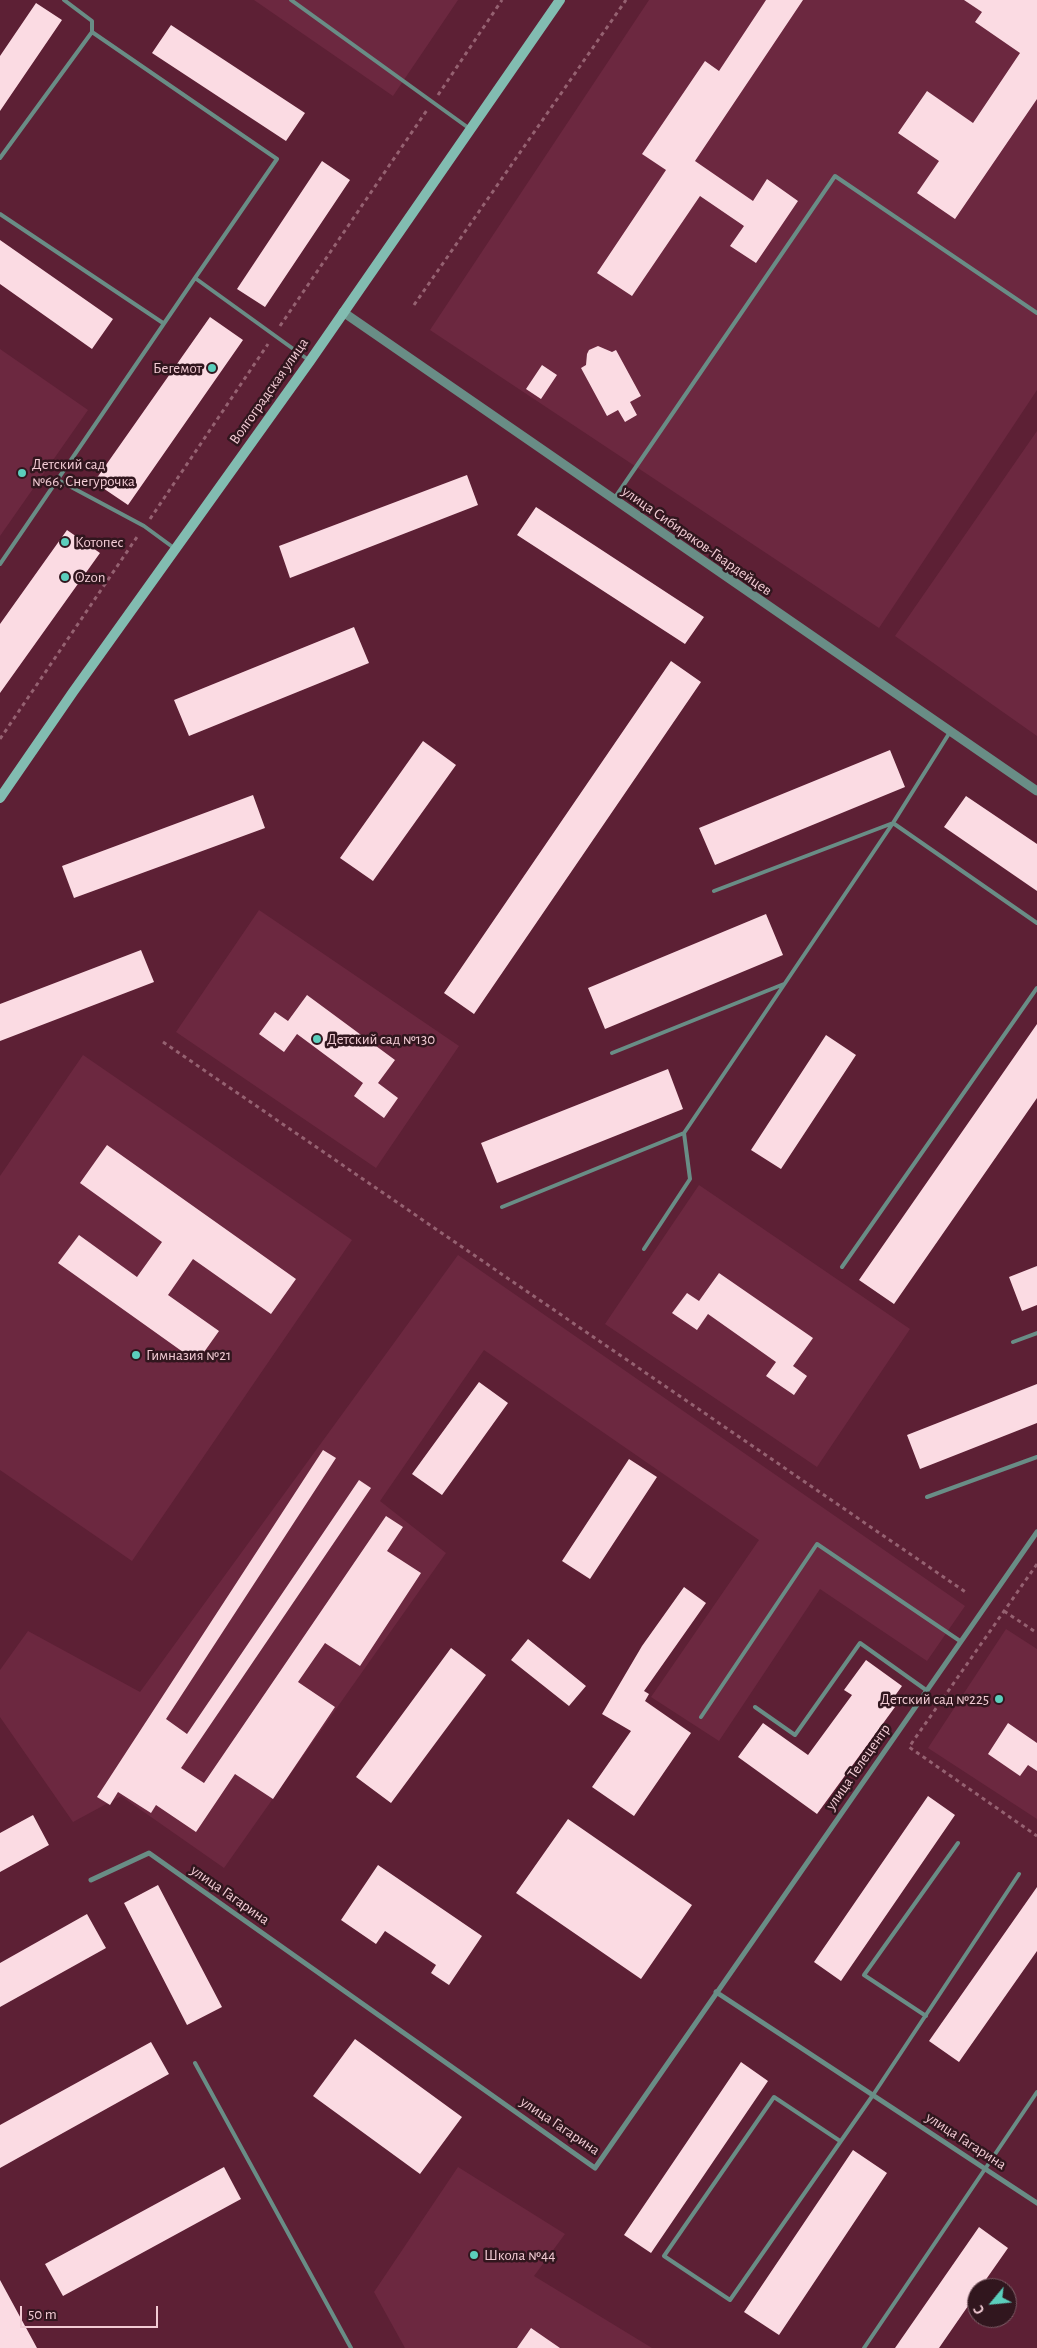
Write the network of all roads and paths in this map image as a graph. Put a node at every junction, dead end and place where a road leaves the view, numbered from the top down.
1 (64, 0) edge
2 (291, 0) edge
3 (502, 0) edge
4 (560, 0) edge
5 (626, 0) edge
6 (92, 32) junction
7 (433, 101) junction
8 (470, 129) junction
9 (0, 158) edge
10 (0, 214) edge
11 (195, 278) junction
12 (414, 305) dead end
13 (343, 312) junction
14 (1037, 313) edge
15 (163, 323) junction
16 (274, 335) junction
17 (310, 361) junction
18 (58, 480) junction
19 (614, 500) junction
20 (144, 526) junction
21 (175, 549) junction
22 (0, 564) edge
23 (950, 732) junction
24 (0, 739) edge
25 (1037, 791) edge
26 (0, 798) edge
27 (893, 823) junction
28 (714, 891) dead end
29 (1037, 923) edge
30 (786, 983) junction
31 (1037, 988) edge
32 (163, 1042) dead end
33 (612, 1053) dead end
34 (684, 1133) junction
35 (502, 1207) dead end
36 (644, 1249) dead end
37 (842, 1267) dead end
38 (1037, 1333) edge
39 (1013, 1342) dead end
40 (1037, 1457) edge
41 (927, 1497) dead end
42 (1037, 1532) edge
43 (1037, 1564) edge
44 (967, 1593) dead end
45 (1004, 1611) junction
46 (1037, 1633) edge
47 (960, 1641) junction
48 (926, 1690) junction
49 (755, 1707) dead end
50 (701, 1717) dead end
51 (1037, 1836) edge
52 (958, 1843) dead end
53 (1019, 1874) dead end
54 (91, 1880) dead end
55 (716, 1992) junction
56 (926, 2016) junction
57 (194, 2062) dead end
58 (1037, 2092) edge
59 (873, 2095) junction
60 (840, 2141) junction
61 (985, 2169) junction
62 (1037, 2203) edge
63 (351, 2348) edge
64 (864, 2348) edge

1 - 6 lane
2 - 7 lane
3 - 7 path
4 - 8 main road, Волгоградская улица
5 - 12 path
6 - 9 lane
6 - 11 lane
7 - 8 lane
7 - 16 path
8 - 13 main road, Волгоградская улица
10 - 15 lane
11 - 15 lane
11 - 16 lane
13 - 17 main road, Волгоградская улица
13 - 19 street, улица Сибиряков-Гвардейцев
14 - 19 lane
15 - 18 lane
16 - 17 lane
16 - 20 path
17 - 21 main road, Волгоградская улица
18 - 20 lane
18 - 22 lane
19 - 23 street, улица Сибиряков-Гвардейцев
20 - 21 lane
20 - 24 path
21 - 26 main road, Волгоградская улица
23 - 25 street, улица Сибиряков-Гвардейцев
23 - 27 lane
27 - 28 lane
27 - 29 lane
27 - 30 lane
30 - 33 lane
30 - 34 lane
31 - 37 lane
32 - 44 path
34 - 35 lane
34 - 36 lane
38 - 39 lane
40 - 41 lane
42 - 47 street, улица Телецентр
43 - 45 path
45 - 46 path
45 - 51 path
47 - 48 street, улица Телецентр
47 - 50 lane
48 - 49 lane
48 - 55 street, улица Телецентр
52 - 56 lane
53 - 56 lane
54 - 55 street, улица Гагарина
55 - 59 street, улица Гагарина
56 - 59 lane
57 - 63 lane
58 - 61 lane
59 - 60 lane
59 - 61 street, улица Гагарина
60 - 60 lane
61 - 62 street, улица Гагарина
61 - 64 lane

